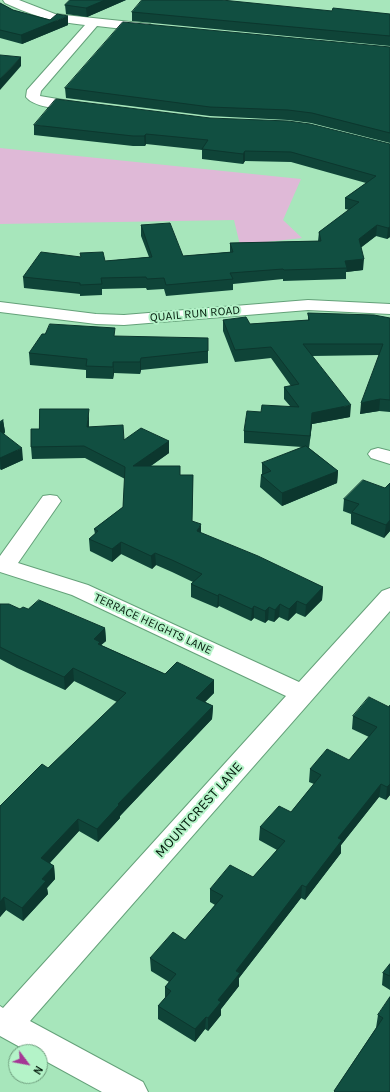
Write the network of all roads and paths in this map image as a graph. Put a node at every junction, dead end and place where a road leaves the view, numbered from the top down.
1 (8, 0) edge
2 (93, 23) junction
3 (163, 30) edge
4 (94, 109) edge
5 (0, 307) edge
6 (390, 307) edge
7 (50, 501) dead end
8 (2, 566) edge
9 (390, 596) edge
10 (302, 694) junction
11 (4, 1022) edge
12 (132, 1092) edge

1 - 2 street
2 - 3 street
2 - 4 street
5 - 6 street, QUAIL RUN ROAD
7 - 8 street
8 - 10 street, TERRACE HEIGHTS LANE
9 - 10 street, MOUNTCREST LANE
10 - 11 street, MOUNTCREST LANE
11 - 12 street

